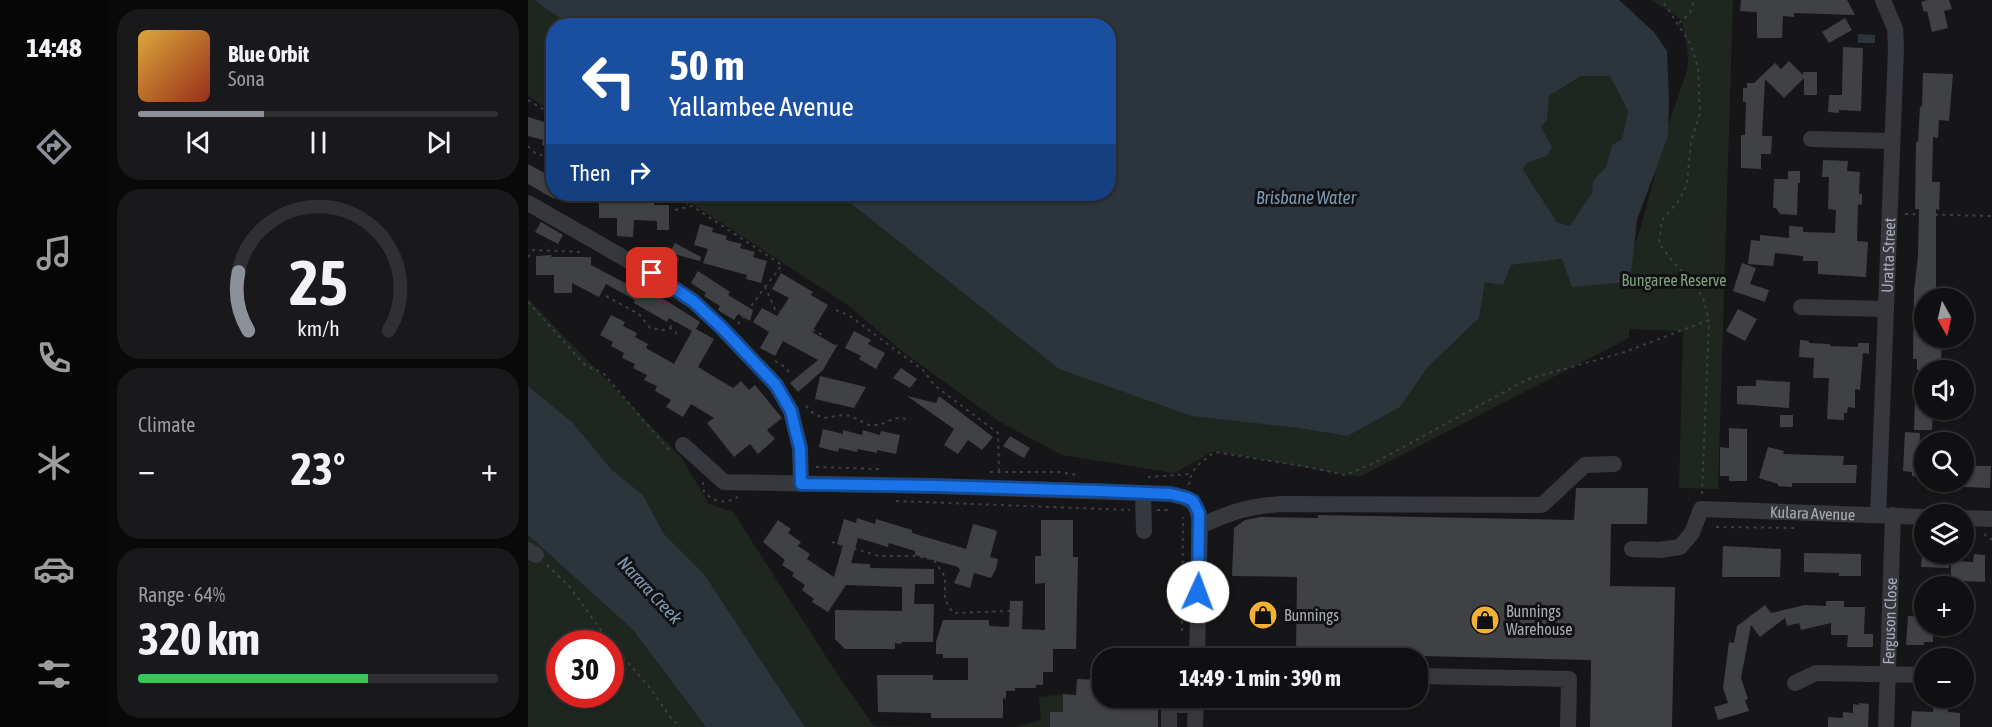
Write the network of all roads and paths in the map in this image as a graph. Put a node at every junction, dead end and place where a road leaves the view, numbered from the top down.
1 (1662, 0) edge
2 (1694, 0) edge
3 (1883, 0) edge
4 (1679, 23) junction
5 (528, 100) edge
6 (546, 111) edge
7 (1811, 138) dead end
8 (1891, 141) junction
9 (528, 146) edge
10 (546, 156) edge
11 (684, 201) edge
12 (528, 202) edge
13 (692, 206) junction
14 (675, 210) dead end
15 (1889, 213) junction
16 (1992, 216) edge
17 (589, 252) dead end
18 (528, 257) edge
19 (765, 287) junction
20 (606, 296) dead end
21 (688, 298) junction
22 (528, 302) edge
23 (1801, 307) dead end
24 (1886, 309) junction
25 (837, 310) dead end
26 (1709, 320) junction
27 (670, 328) junction
28 (735, 329) dead end
29 (824, 336) dead end
30 (676, 338) dead end
31 (800, 399) dead end
32 (911, 419) dead end
33 (679, 451) joint
34 (1614, 465) dead end
35 (999, 472) dead end
36 (801, 484) junction
37 (1143, 493) junction
38 (891, 501) dead end
39 (1183, 507) junction
40 (1701, 509) junction
41 (1144, 510) junction
42 (1886, 515) junction
43 (1914, 516) edge
44 (1974, 518) edge
45 (1992, 519) edge
46 (1200, 526) junction
47 (1144, 531) dead end
48 (832, 542) dead end
49 (1632, 549) dead end
50 (532, 552) edge
51 (1010, 610) dead end
52 (1182, 636) dead end
53 (1197, 648) edge
54 (1888, 674) junction
55 (1914, 675) edge
56 (1428, 676) edge
57 (1795, 683) dead end
58 (1168, 708) edge
59 (1196, 708) edge
60 (680, 727) edge
61 (1169, 727) edge
62 (1195, 727) edge
63 (1569, 727) edge
64 (1886, 727) edge

1 - 4 path
2 - 4 path
3 - 8 street, Uratta Street
4 - 26 path
5 - 6 path
7 - 8 street
8 - 15 street, Uratta Street
9 - 10 path
11 - 13 path
12 - 21 street
13 - 14 path
13 - 19 path
15 - 16 path
15 - 24 street, Uratta Street
17 - 18 path
19 - 28 path
19 - 29 path
20 - 27 path
21 - 27 path
21 - 36 street
22 - 33 path
23 - 24 street
24 - 42 street, Uratta Street
25 - 35 path
26 - 39 path
26 - 40 path
27 - 30 path
31 - 32 path
33 - 36 street
34 - 46 street
36 - 37 street
37 - 39 street
37 - 41 street
38 - 41 path
39 - 41 path
39 - 46 street
39 - 52 path
40 - 42 street, Kulara Avenue
40 - 49 street
41 - 47 street
42 - 43 street, Kulara Avenue
42 - 54 street, Ferguson Close
44 - 45 street
46 - 53 street
48 - 51 path
50 - 60 path
54 - 55 street
54 - 57 street
54 - 64 street, Ferguson Close
56 - 63 street
58 - 61 street
59 - 62 street

